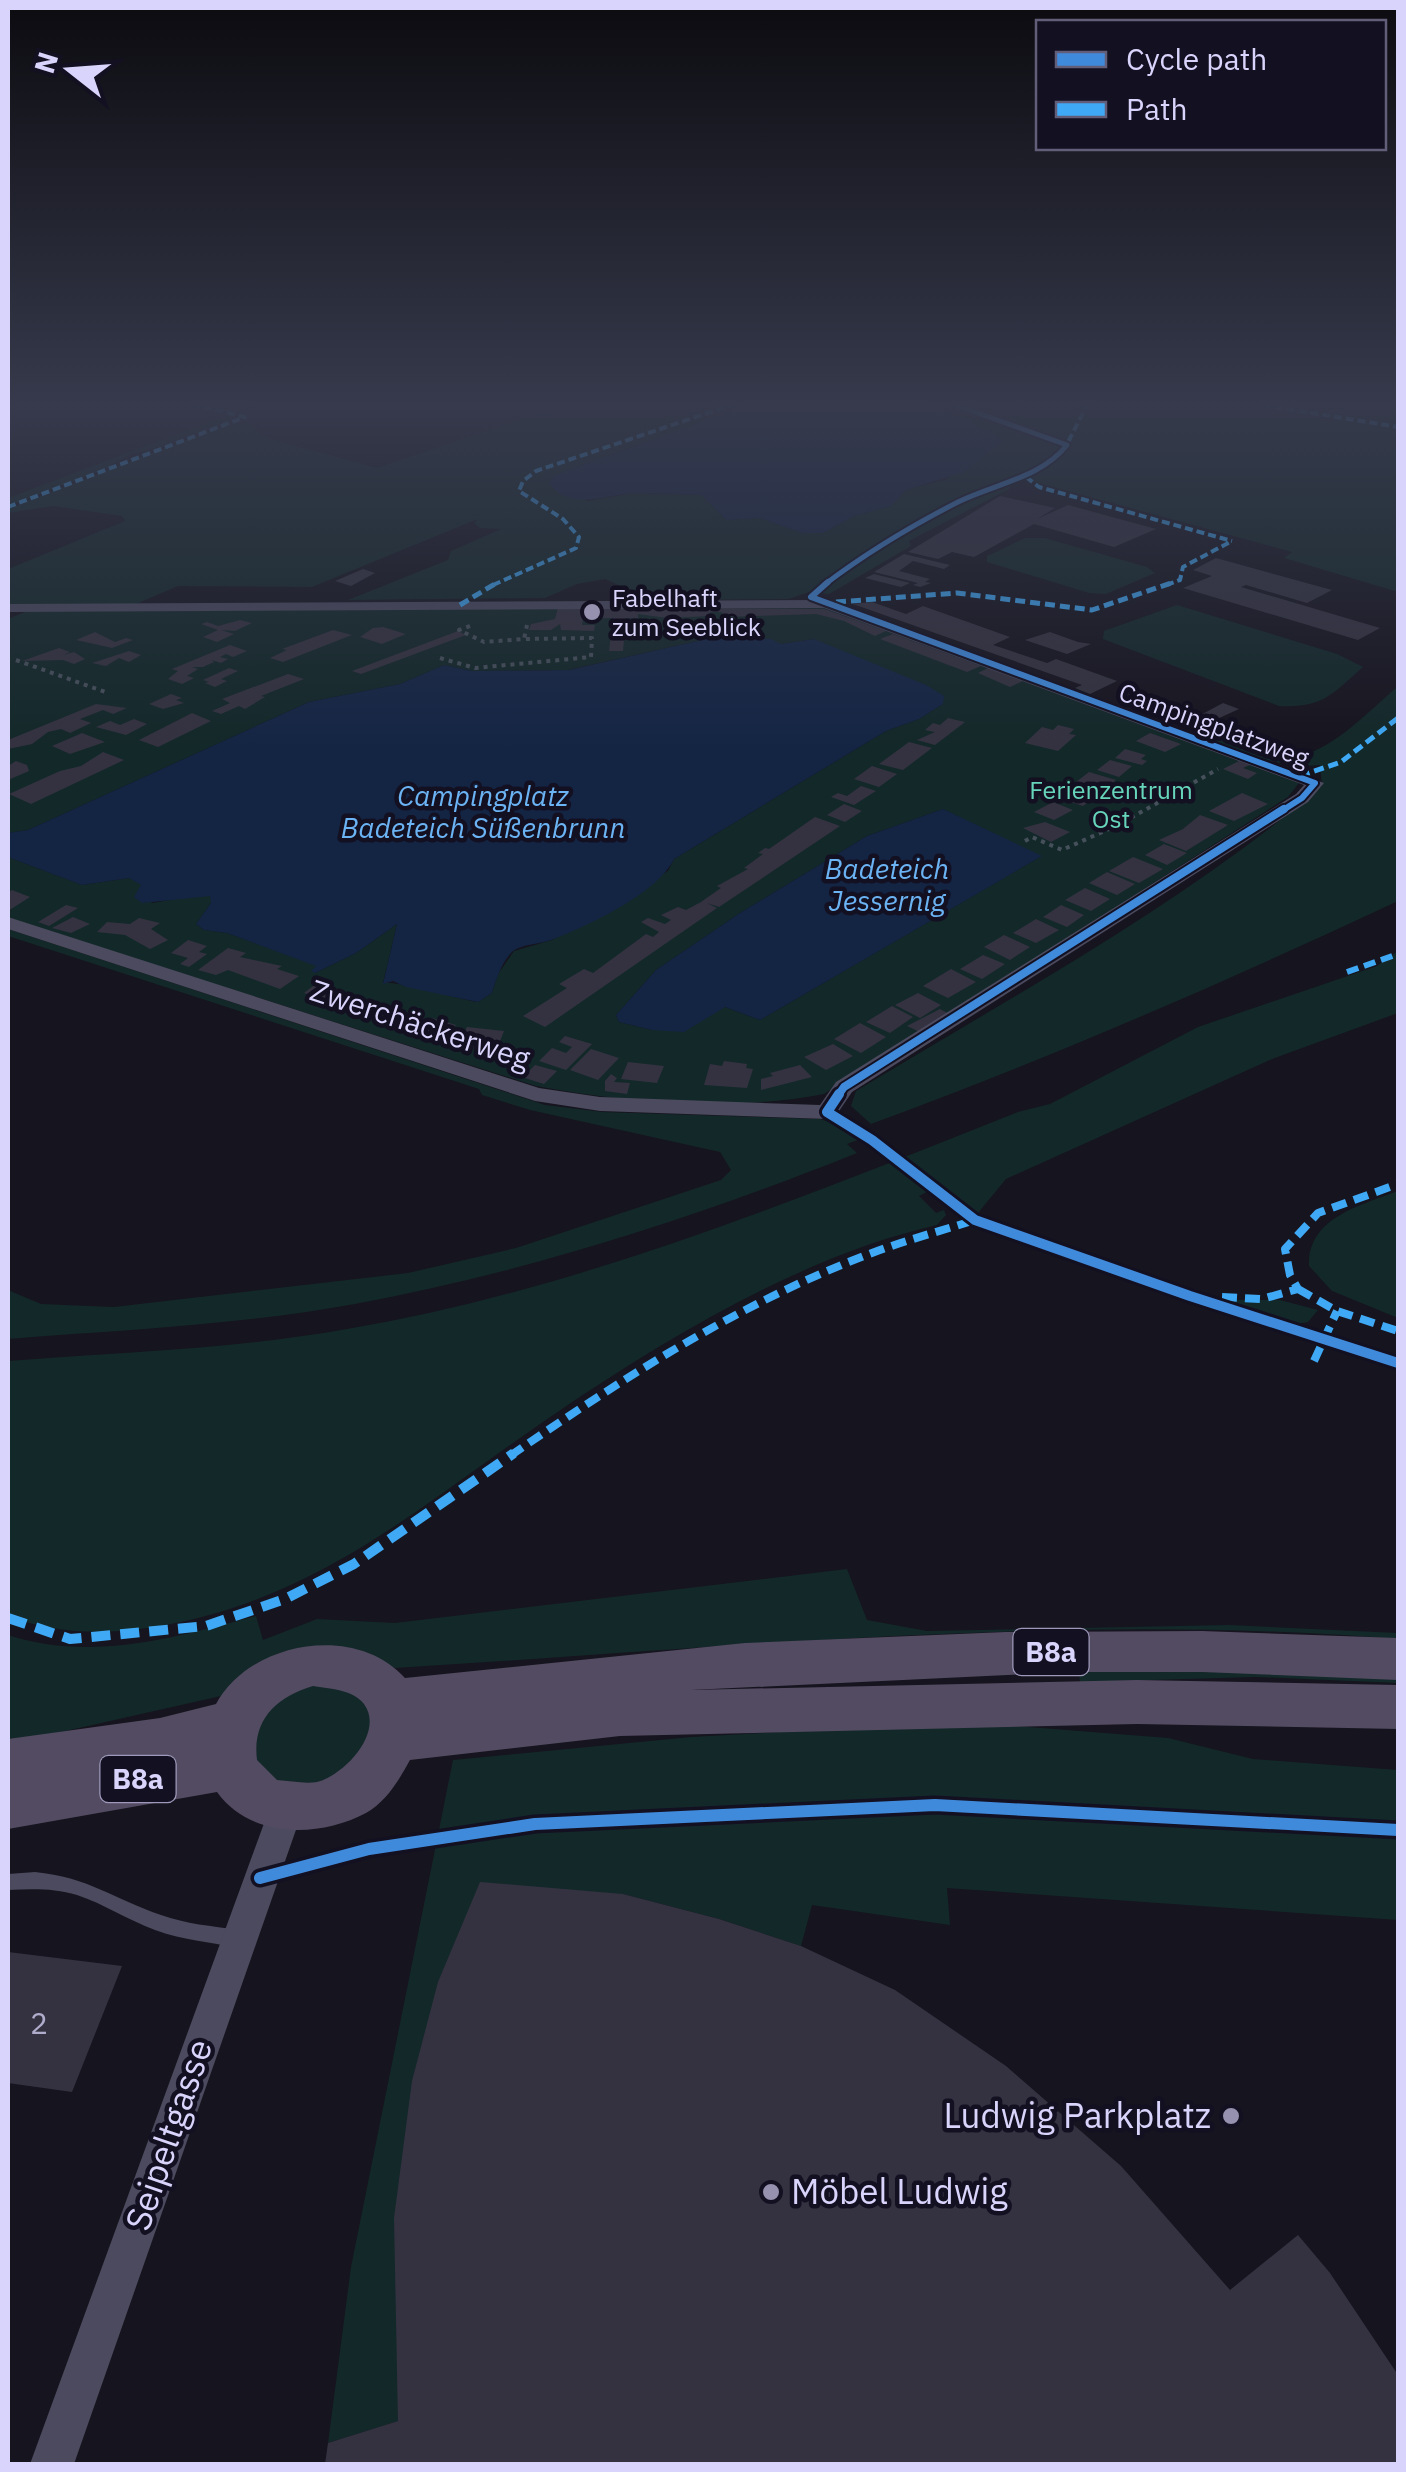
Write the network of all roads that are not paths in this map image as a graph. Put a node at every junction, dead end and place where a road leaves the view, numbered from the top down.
1 (8, 608) edge
2 (8, 924) edge
3 (827, 1112) joint
4 (1398, 1659) edge
5 (1398, 1706) edge
6 (394, 1720) junction
7 (232, 1745) junction
8 (8, 1762) edge
9 (8, 1805) edge
10 (287, 1807) junction
11 (8, 1882) edge
12 (238, 1939) junction
13 (52, 2464) edge

1 - 3 street, Campingplatzweg
2 - 3 street, Zwerchäckerweg
4 - 6 main road, B8a
5 - 6 main road, B8a
6 - 7 main road
6 - 10 main road
7 - 8 main road, B8a
7 - 9 main road, B8a
7 - 10 main road
10 - 12 street, Seipeltgasse
11 - 12 lane
12 - 13 street, Seipeltgasse

